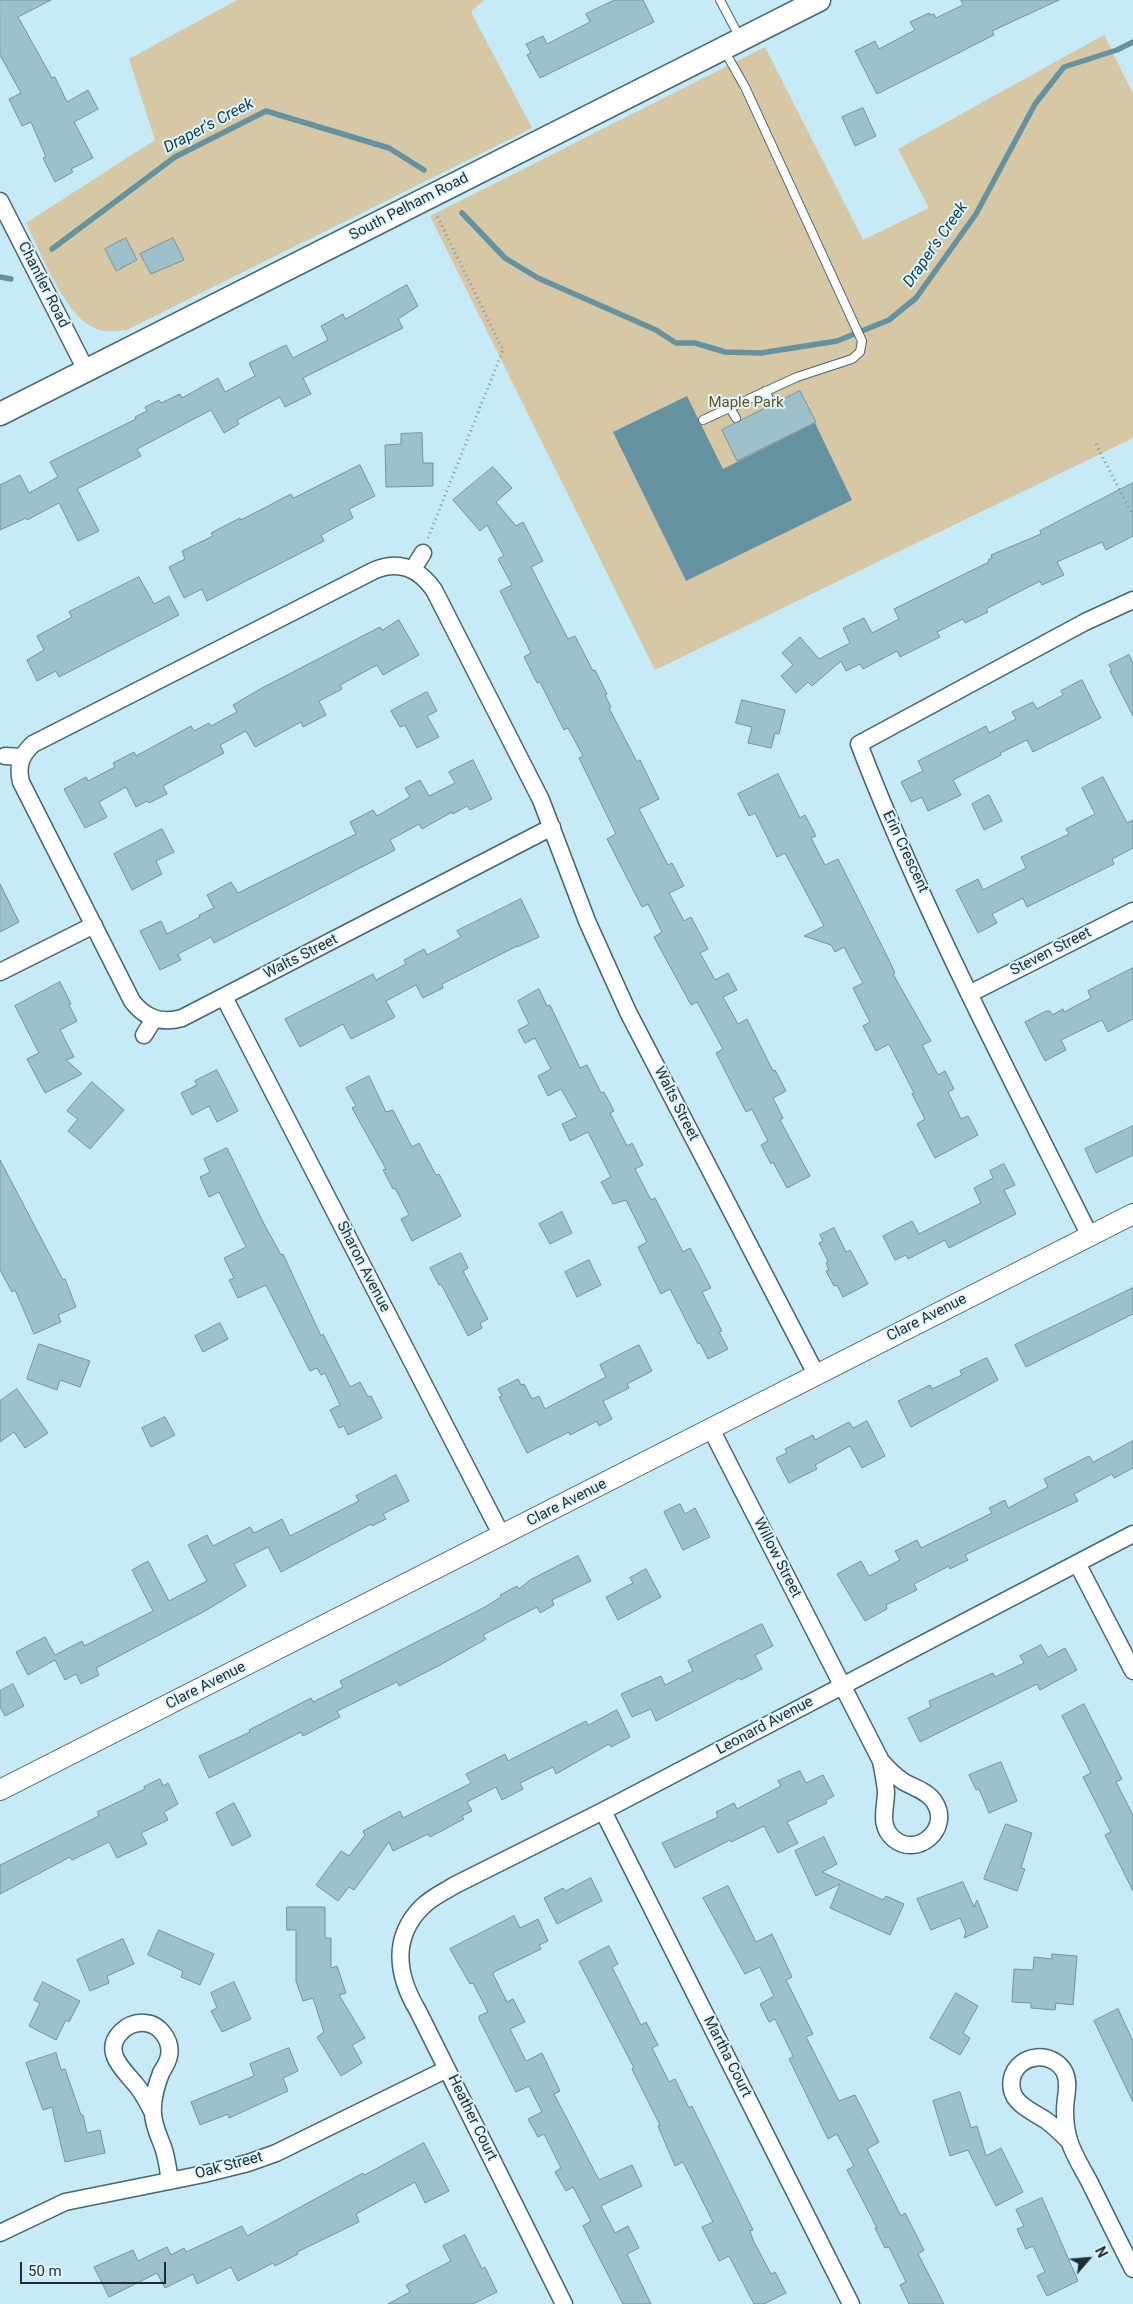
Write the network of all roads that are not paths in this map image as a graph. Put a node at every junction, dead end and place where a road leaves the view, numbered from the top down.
1 (720, 0) edge
2 (819, 0) edge
3 (732, 44) junction
4 (0, 201) edge
5 (86, 370) junction
6 (765, 391) junction
7 (770, 401) dead end
8 (730, 408) junction
9 (0, 414) edge
10 (736, 418) dead end
11 (703, 420) dead end
12 (423, 553) road end
13 (413, 570) junction
14 (1133, 600) edge
15 (5, 756) dead end
16 (22, 757) junction
17 (552, 827) junction
18 (1133, 911) edge
19 (94, 926) junction
20 (0, 972) edge
21 (969, 994) junction
22 (224, 997) junction
23 (154, 1019) junction
24 (144, 1035) dead end
25 (1133, 1214) edge
26 (1090, 1236) junction
27 (816, 1374) junction
28 (711, 1430) junction
29 (1133, 1534) edge
30 (502, 1536) junction
31 (1077, 1563) junction
32 (1133, 1671) edge
33 (842, 1686) junction
34 (881, 1761) junction
35 (0, 1790) edge
36 (602, 1811) junction
37 (408, 1928) joint
38 (447, 2069) junction
39 (153, 2113) junction
40 (1069, 2141) junction
41 (170, 2181) junction
42 (0, 2233) edge
43 (1133, 2269) edge
44 (564, 2304) edge
45 (852, 2304) edge

1 - 3 lane
2 - 3 main road, South Pelham Road
3 - 5 main road, South Pelham Road
3 - 6 lane
4 - 5 street, Chantler Road
5 - 9 main road, South Pelham Road
6 - 7 lane
6 - 8 lane
8 - 10 lane
8 - 11 lane
12 - 13 street
13 - 16 street
13 - 17 street, Walts Street
14 - 21 street, Erin Crescent
15 - 16 street
16 - 19 street
17 - 22 street, Walts Street
17 - 27 street, Walts Street
18 - 21 street, Steven Street
19 - 20 street
19 - 23 street
21 - 26 street, Erin Crescent
22 - 23 street, Walts Street
22 - 30 street, Sharon Avenue
23 - 24 street
25 - 26 street, Clare Avenue
26 - 27 street, Clare Avenue
27 - 28 street, Clare Avenue
28 - 30 street, Clare Avenue
28 - 33 street, Willow Street
29 - 31 street, Leonard Avenue
30 - 35 street, Clare Avenue
31 - 32 street
31 - 33 street, Leonard Avenue
33 - 34 street, Willow Street
33 - 36 street, Leonard Avenue
34 - 34 street
36 - 37 street, Leonard Avenue
36 - 45 street, Martha Court
37 - 38 street, Heather Court
38 - 41 street, Oak Street
38 - 44 street, Heather Court
39 - 39 street
39 - 41 street
40 - 40 street
40 - 43 street
41 - 42 street, Oak Street

